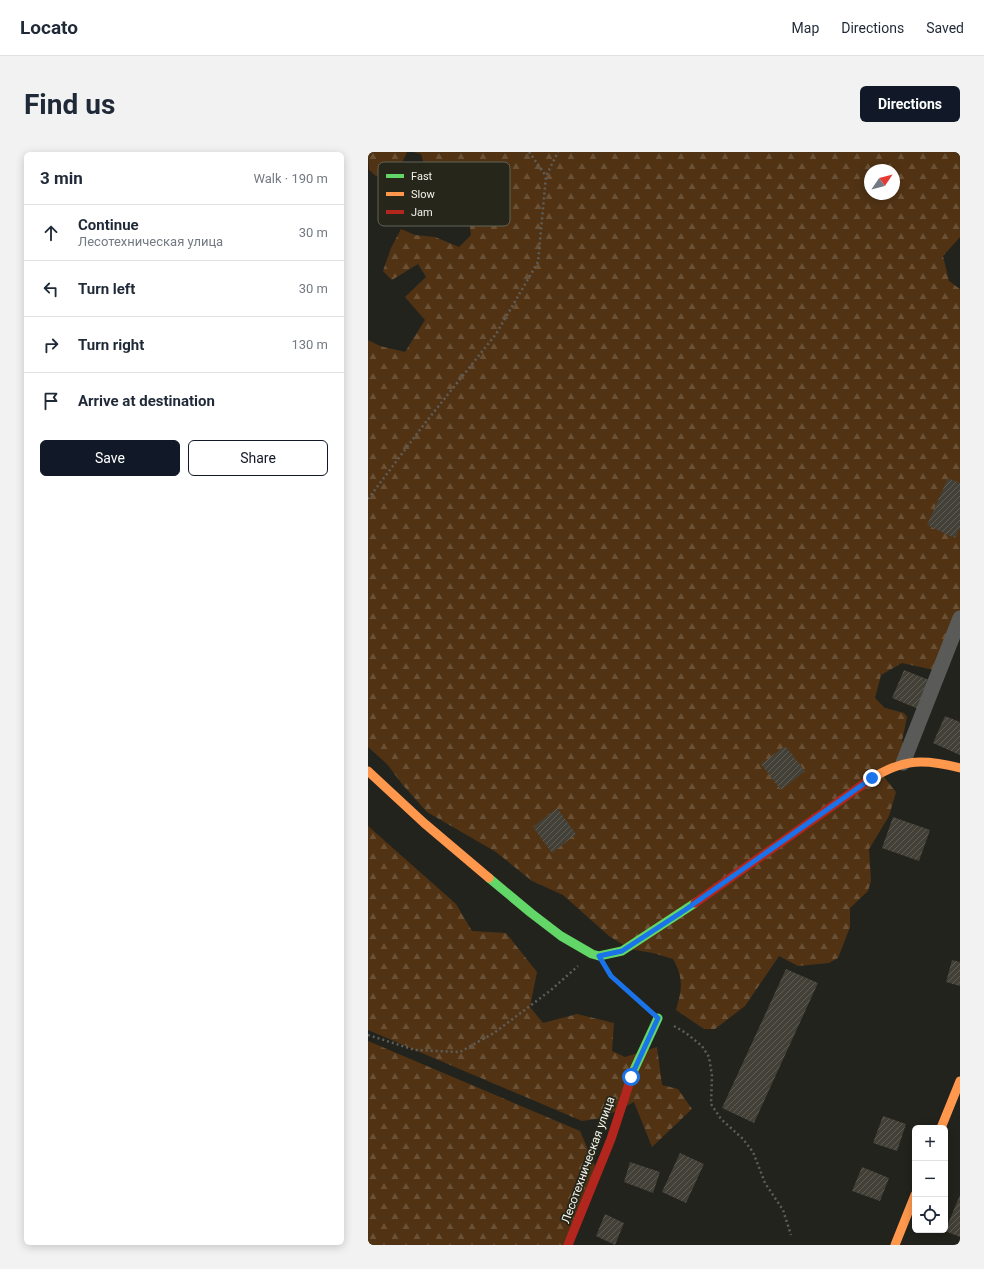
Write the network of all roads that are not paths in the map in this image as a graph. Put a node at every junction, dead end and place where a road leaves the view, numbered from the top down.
1 (960, 618) edge
2 (904, 763) junction
3 (960, 768) edge
4 (368, 771) edge
5 (658, 1018) road end
6 (960, 1081) edge
7 (942, 1125) edge
8 (914, 1197) edge
9 (568, 1245) edge
10 (895, 1245) edge

1 - 2 street
2 - 3 street
2 - 4 street
5 - 9 street, Лесотехническая улица
6 - 7 street
8 - 10 street

